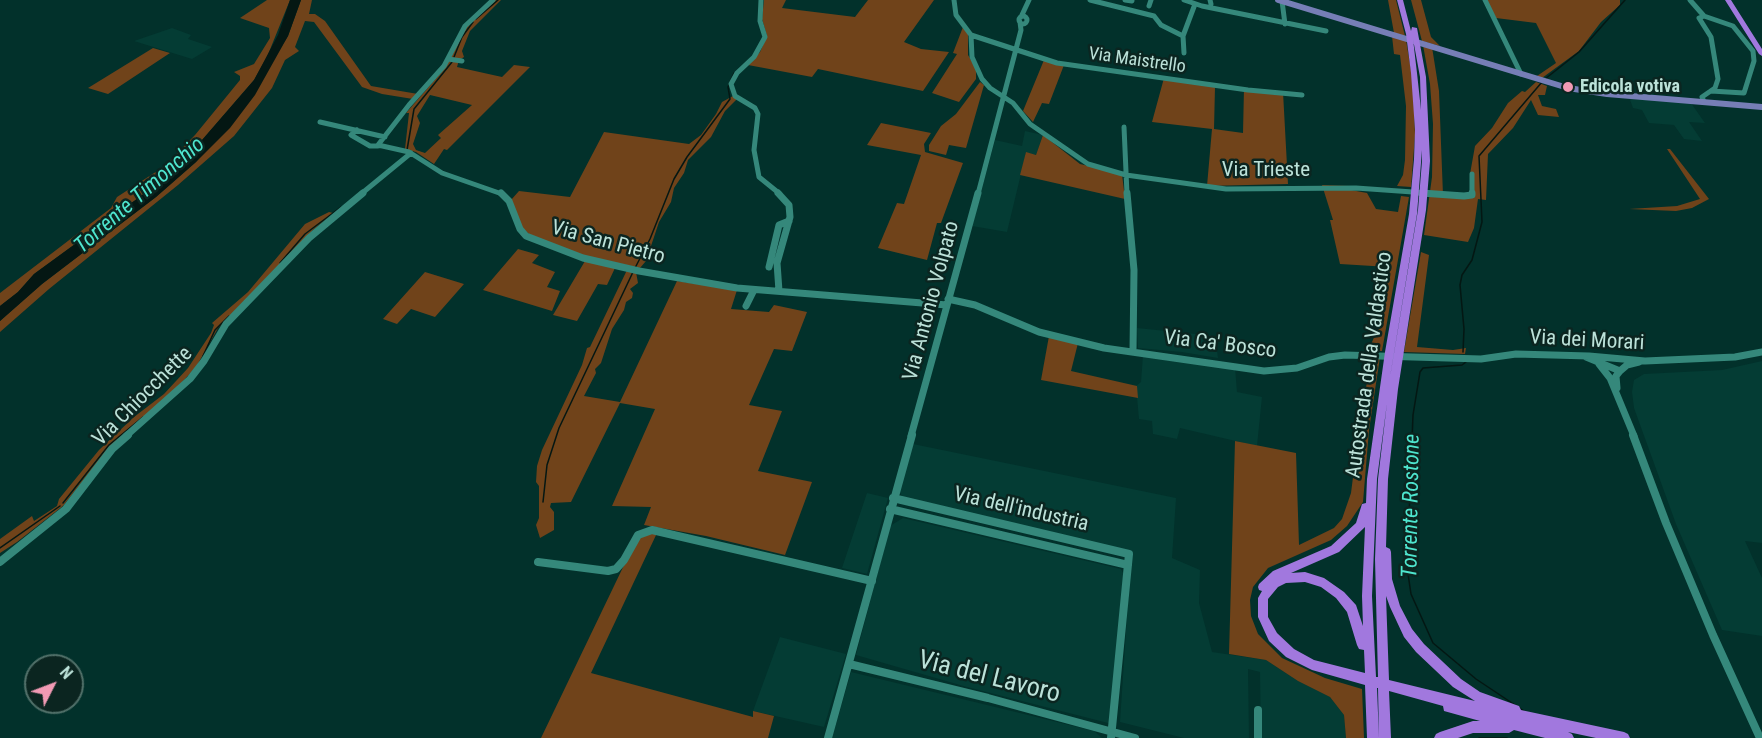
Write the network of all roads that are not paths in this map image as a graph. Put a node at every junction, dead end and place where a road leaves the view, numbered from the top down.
1 (493, 0) edge
2 (761, 0) edge
3 (954, 0) edge
4 (1029, 0) edge
5 (1090, 0) edge
6 (1125, 0) edge
7 (1151, 0) edge
8 (1184, 0) edge
9 (1400, 0) edge
10 (1407, 0) edge
11 (1485, 0) edge
12 (1690, 0) edge
13 (1728, 0) edge
14 (1131, 1) edge
15 (1280, 1) edge
16 (1195, 4) junction
17 (1149, 6) dead end
18 (1704, 16) junction
19 (1285, 24) junction
20 (1326, 31) dead end
21 (971, 35) junction
22 (1183, 36) junction
23 (1016, 50) junction
24 (1184, 53) dead end
25 (1762, 54) edge
26 (451, 60) junction
27 (462, 61) dead end
28 (1521, 74) junction
29 (1711, 92) junction
30 (1302, 95) dead end
31 (1004, 96) junction
32 (1704, 102) junction
33 (1762, 107) edge
34 (320, 122) dead end
35 (1124, 127) dead end
36 (357, 130) junction
37 (351, 135) junction
38 (385, 137) junction
39 (344, 140) dead end
40 (378, 146) junction
41 (408, 152) junction
42 (1472, 174) dead end
43 (1126, 175) junction
44 (789, 221) junction
45 (769, 267) dead end
46 (754, 290) junction
47 (779, 291) junction
48 (948, 302) junction
49 (746, 306) dead end
50 (1133, 351) junction
51 (1762, 352) edge
52 (1409, 357) joint
53 (1601, 361) junction
54 (1645, 361) junction
55 (1620, 371) junction
56 (1622, 404) junction
57 (1377, 479) junction
58 (893, 498) junction
59 (890, 509) junction
60 (1115, 550) junction
61 (0, 562) edge
62 (538, 562) dead end
63 (1114, 562) junction
64 (1128, 565) junction
65 (872, 581) junction
66 (849, 664) junction
67 (1365, 680) junction
68 (1390, 689) junction
69 (1258, 710) dead end
70 (1570, 733) edge
71 (1550, 734) junction
72 (1112, 735) edge
73 (828, 738) edge
74 (1136, 738) edge
75 (1258, 738) edge
76 (1373, 738) edge
77 (1385, 738) edge
78 (1440, 738) edge
79 (1624, 738) edge
80 (1760, 738) edge

1 - 26 street
2 - 44 street
3 - 21 street
4 - 23 street, Via Antonio Volpato
5 - 22 street
6 - 14 street
7 - 17 street
8 - 16 street
9 - 57 highway, Autostrada della Valdastico
10 - 57 highway, Autostrada della Valdastico
11 - 28 street
12 - 18 street
13 - 25 highway
15 - 19 street
15 - 28 main road
16 - 19 street
16 - 22 street
18 - 29 street
18 - 29 street
19 - 20 street
21 - 23 street, Via Maistrello
21 - 31 street, Via Trieste
22 - 24 street
23 - 30 street, Via Maistrello
23 - 31 street, Via Antonio Volpato
26 - 27 street
26 - 38 street
28 - 32 main road
29 - 32 street
31 - 43 street, Via Trieste
31 - 48 street, Via Antonio Volpato
32 - 33 main road
34 - 36 street
35 - 43 street
36 - 37 street
36 - 38 street
37 - 39 street
37 - 40 street, Via San Pietro
38 - 40 street
40 - 41 street, Via San Pietro
41 - 46 street, Via San Pietro
41 - 61 street, Via Chiocchette
42 - 43 street, Via Trieste
43 - 50 street, Via Ca' Bosco
44 - 45 street
44 - 47 street
46 - 47 street, Via San Pietro
46 - 49 street
47 - 48 street, Via San Pietro
48 - 50 street, Via Ca' Bosco
48 - 58 street, Via Antonio Volpato
50 - 52 street, Via Ca' Bosco
51 - 54 street, Via dei Morari
52 - 53 street, Via dei Morari
53 - 54 street, Via dei Morari
53 - 55 street
53 - 56 street
54 - 55 street
55 - 56 street
56 - 80 street
57 - 67 highway, Autostrada della Valdastico
57 - 67 highway
57 - 70 highway
57 - 77 highway, Autostrada della Valdastico
58 - 59 street, Via Antonio Volpato
58 - 60 street, Via dell'industria
59 - 63 street, Via dell'industria
59 - 65 street, Via Antonio Volpato
60 - 63 street
60 - 64 street
62 - 65 street
63 - 64 street, Via dell'industria
64 - 72 street
65 - 66 street, Via Antonio Volpato
66 - 72 street, Via del Lavoro
66 - 73 street, Via Antonio Volpato
67 - 67 highway
67 - 68 highway
67 - 76 highway, Autostrada della Valdastico
68 - 70 highway
68 - 71 highway
69 - 75 street
70 - 71 highway
70 - 79 highway
71 - 78 highway
72 - 74 street, Via del Lavoro

